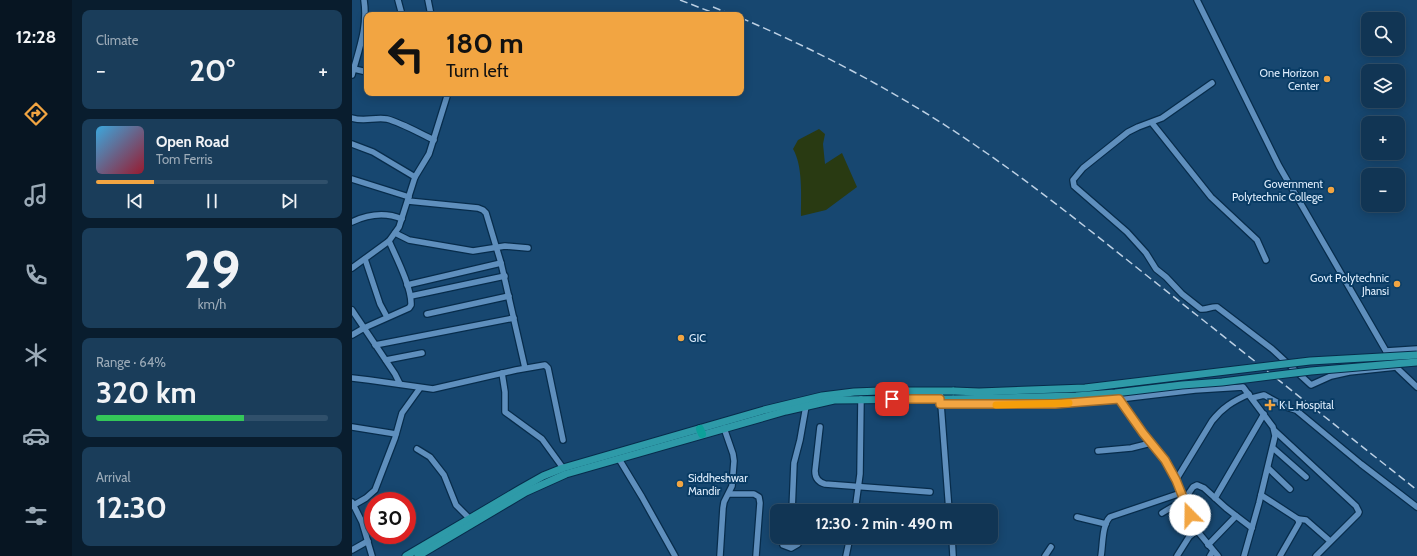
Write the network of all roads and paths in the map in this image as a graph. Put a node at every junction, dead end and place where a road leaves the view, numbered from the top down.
1 (364, 0) edge
2 (398, 0) edge
3 (428, 0) edge
4 (1197, 0) edge
5 (365, 12) edge
6 (401, 12) edge
7 (430, 12) edge
8 (364, 28) edge
9 (354, 61) edge
10 (353, 72) edge
11 (364, 72) edge
12 (1212, 83) dead end
13 (447, 96) edge
14 (352, 118) edge
15 (1152, 123) junction
16 (434, 140) junction
17 (352, 144) edge
18 (415, 177) junction
19 (352, 179) edge
20 (409, 199) junction
21 (402, 219) junction
22 (352, 222) edge
23 (395, 233) junction
24 (389, 241) junction
25 (496, 247) junction
26 (528, 248) dead end
27 (365, 259) junction
28 (1266, 260) dead end
29 (501, 263) junction
30 (352, 268) edge
31 (504, 276) junction
32 (407, 285) junction
33 (411, 296) junction
34 (509, 296) junction
35 (352, 310) edge
36 (427, 314) dead end
37 (387, 317) junction
38 (514, 318) junction
39 (364, 328) junction
40 (352, 335) edge
41 (375, 345) junction
42 (1417, 350) edge
43 (1386, 351) junction
44 (422, 353) dead end
45 (1417, 355) edge
46 (386, 360) junction
47 (1417, 362) edge
48 (1397, 367) junction
49 (525, 368) junction
50 (502, 373) junction
51 (352, 378) edge
52 (400, 384) junction
53 (1417, 387) edge
54 (420, 388) junction
55 (954, 395) junction
56 (1250, 396) junction
57 (940, 398) junction
58 (1119, 399) junction
59 (860, 400) junction
60 (806, 406) junction
61 (1264, 414) junction
62 (820, 426) dead end
63 (352, 427) edge
64 (724, 428) junction
65 (1275, 431) junction
66 (701, 432) junction
67 (396, 434) junction
68 (563, 440) dead end
69 (1151, 443) junction
70 (1273, 448) junction
71 (417, 449) dead end
72 (1098, 451) dead end
73 (619, 459) junction
74 (563, 468) junction
75 (1268, 468) junction
76 (1306, 477) dead end
77 (1176, 480) junction
78 (859, 487) junction
79 (1290, 489) dead end
80 (930, 492) dead end
81 (1181, 493) junction
82 (729, 494) junction
83 (1261, 495) junction
84 (1215, 498) junction
85 (1184, 500) junction
86 (353, 504) edge
87 (792, 504) edge
88 (856, 504) edge
89 (948, 504) edge
90 (1417, 507) edge
91 (1162, 513) dead end
92 (1236, 516) junction
93 (1077, 517) dead end
94 (469, 518) junction
95 (1298, 519) junction
96 (1106, 524) junction
97 (1252, 528) junction
98 (364, 529) edge
99 (1197, 530) junction
100 (1330, 541) junction
101 (364, 544) edge
102 (369, 544) edge
103 (783, 544) edge
104 (798, 544) edge
105 (849, 544) edge
106 (952, 544) edge
107 (1208, 545) junction
108 (1051, 547) dead end
109 (352, 550) edge
110 (1212, 553) edge
111 (372, 556) edge
112 (406, 556) edge
113 (418, 556) edge
114 (675, 556) edge
115 (720, 556) edge
116 (756, 556) edge
117 (846, 556) edge
118 (953, 556) edge
119 (1045, 556) edge
120 (1101, 556) edge
121 (1177, 556) edge
122 (1218, 556) edge
123 (1244, 556) edge
124 (1280, 556) edge
125 (1316, 556) edge

1 - 5 street
2 - 6 street
3 - 7 street
4 - 43 street
8 - 9 street
9 - 10 street
10 - 11 street
12 - 15 street
13 - 16 street
14 - 16 street
15 - 28 street
15 - 48 street
16 - 18 street
17 - 18 street
18 - 20 street
19 - 20 street
20 - 21 street
20 - 25 street
21 - 22 street
21 - 23 street
23 - 24 street
23 - 25 street
24 - 27 street
24 - 32 street
25 - 26 street
25 - 29 street
27 - 30 street
27 - 37 street
29 - 31 street
29 - 32 street
31 - 33 street
31 - 34 street
32 - 33 street
33 - 37 street
34 - 36 street
34 - 38 street
35 - 39 street
37 - 39 street
38 - 41 street
38 - 49 street
39 - 40 street
39 - 41 street
41 - 46 street
42 - 43 street
43 - 48 street
44 - 46 street
45 - 55 main road, bridge
46 - 52 street
47 - 55 main road, bridge
48 - 53 street
49 - 50 street
49 - 68 street
50 - 54 street
50 - 74 street
51 - 52 street
52 - 54 street
54 - 67 street
55 - 57 main road
56 - 58 street
56 - 61 street
56 - 77 street
56 - 90 street
57 - 58 street
57 - 59 main road
57 - 66 main road
57 - 89 street
58 - 69 street
59 - 60 main road
59 - 78 street
60 - 64 main road
60 - 87 street
61 - 65 street
61 - 84 street
62 - 78 street
63 - 67 street
64 - 66 main road
64 - 82 street
65 - 70 street
65 - 100 street
66 - 73 main road
66 - 74 main road
67 - 86 street
69 - 72 street
69 - 77 street
70 - 75 street
70 - 76 street
71 - 94 street
73 - 113 main road
73 - 114 street
74 - 94 main road
75 - 79 street
75 - 83 street
77 - 81 street
78 - 80 street
78 - 88 street
81 - 85 street
81 - 96 street
82 - 115 street
82 - 116 street
83 - 95 street
83 - 97 street
84 - 85 street
84 - 92 street
85 - 91 street
85 - 99 street
86 - 98 street
92 - 97 street
92 - 107 street
93 - 96 street
94 - 112 main road
95 - 100 street
95 - 124 street
96 - 120 street
97 - 123 street
99 - 107 street
99 - 121 street
100 - 125 street
101 - 109 street
102 - 111 street
103 - 104 street
105 - 117 street
106 - 118 street
107 - 110 street
108 - 119 street
110 - 122 street

